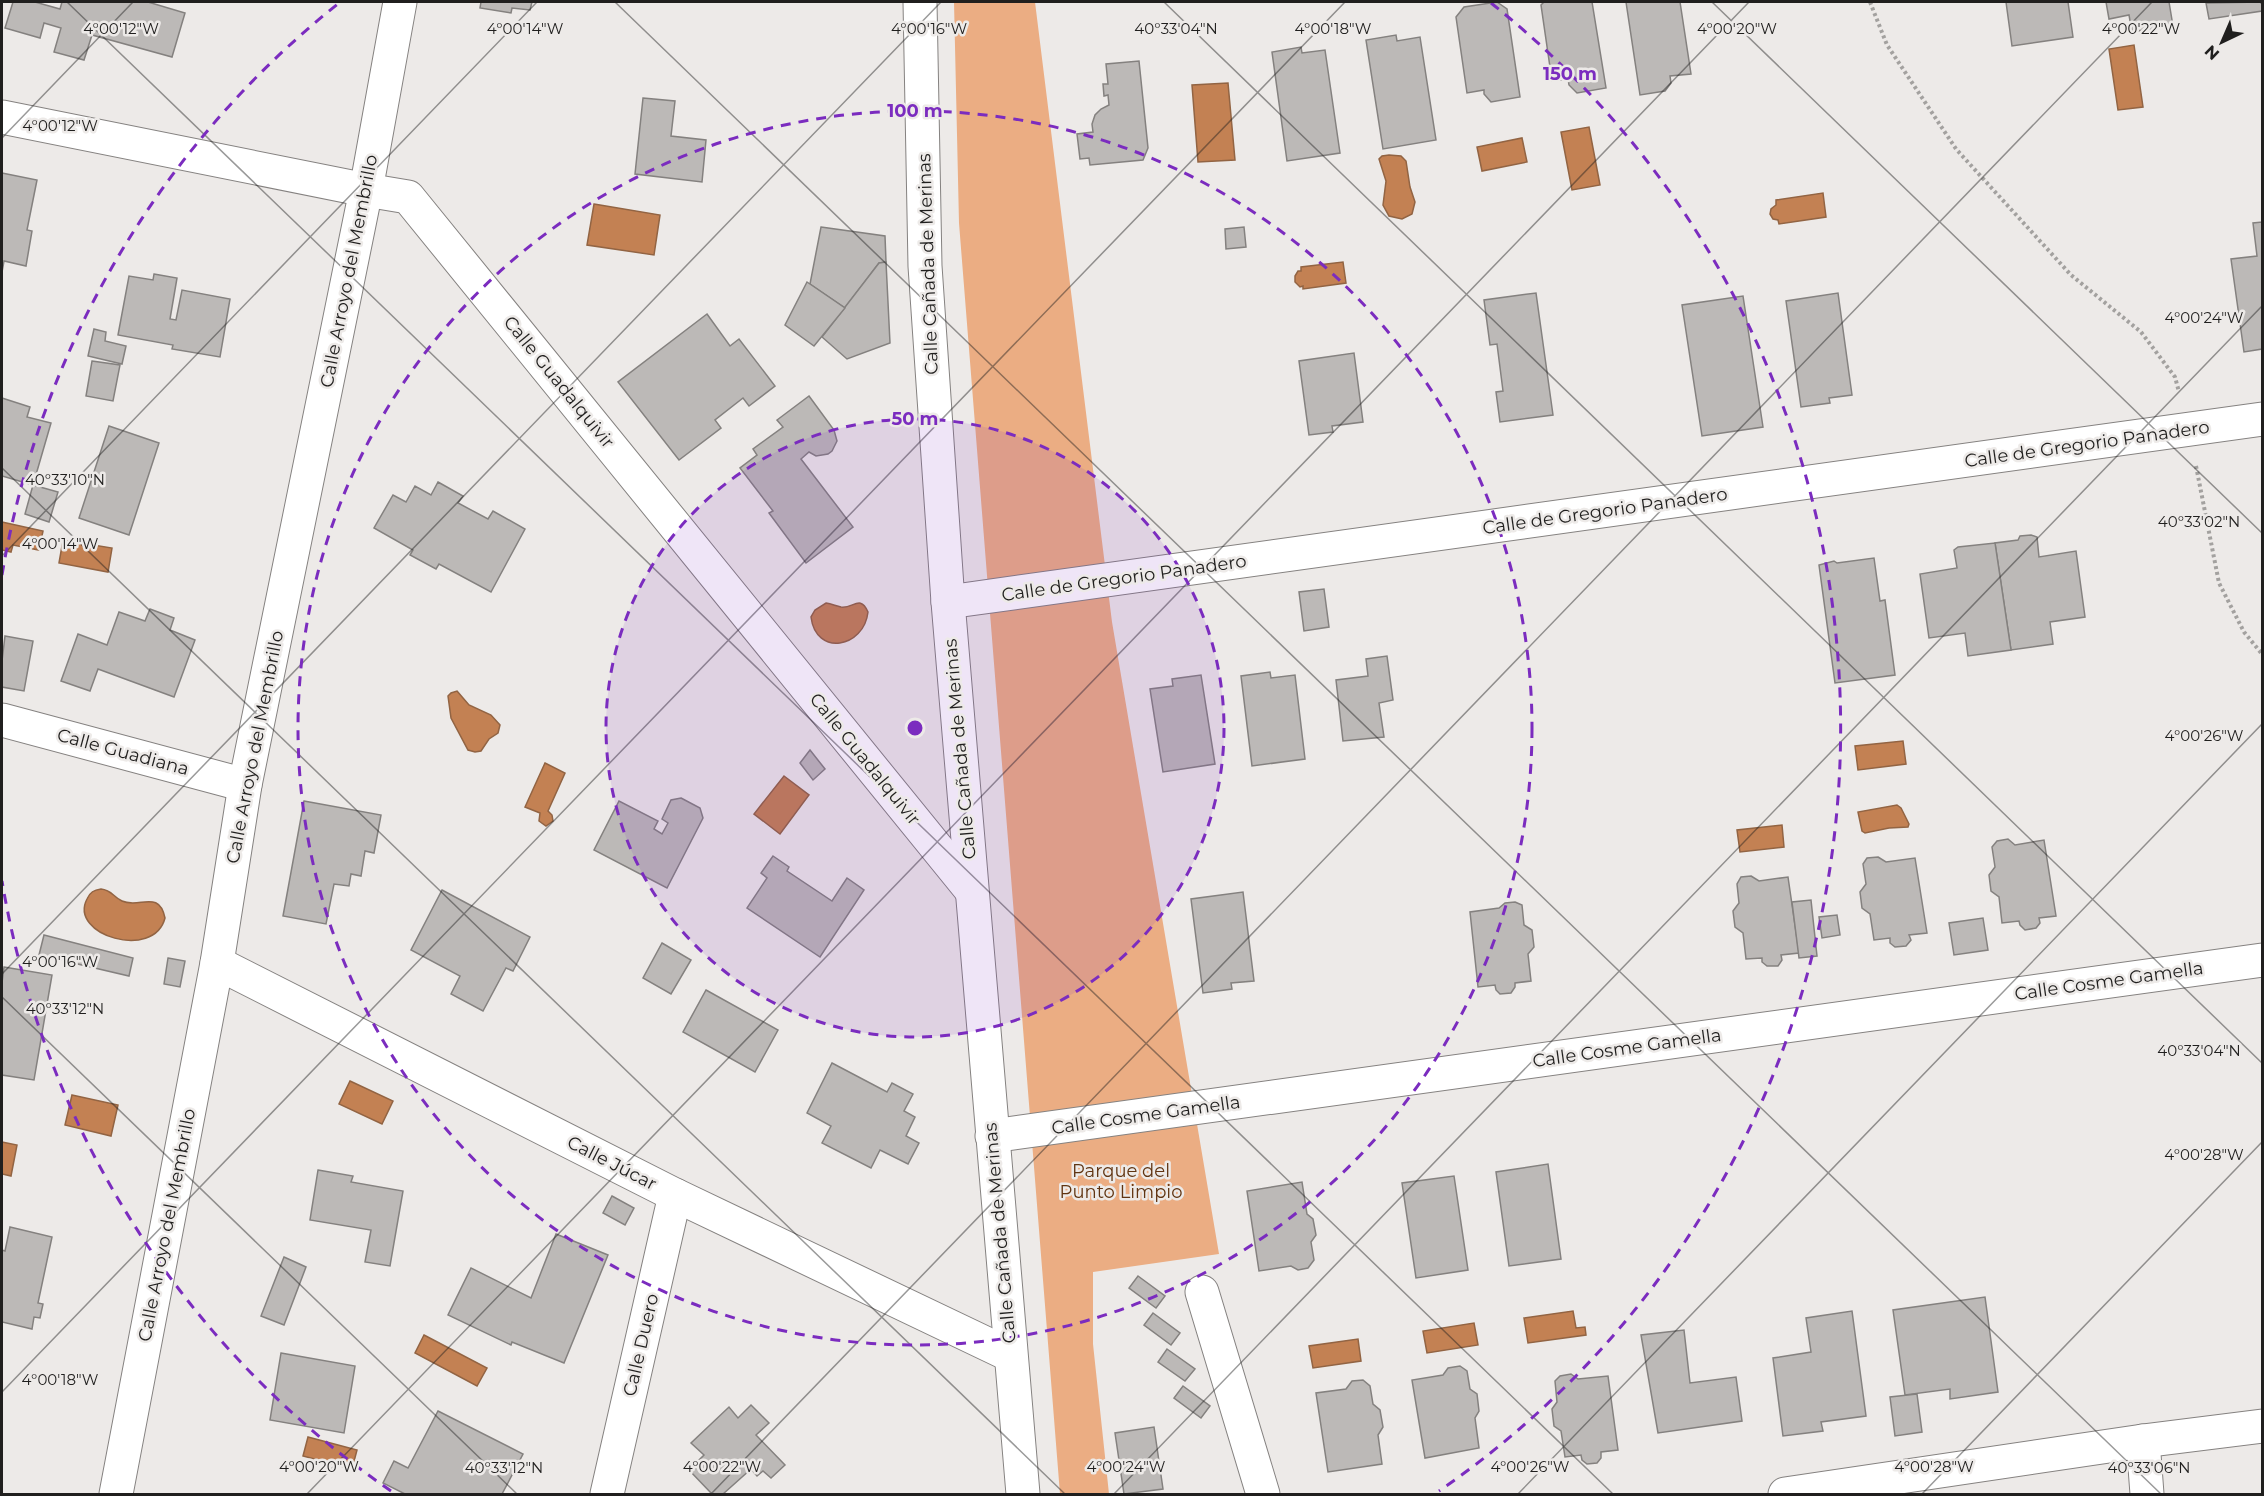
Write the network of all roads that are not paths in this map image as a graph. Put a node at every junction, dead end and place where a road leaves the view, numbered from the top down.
1 (400, 2) edge
2 (920, 2) edge
3 (2, 117) edge
4 (366, 190) junction
5 (2262, 419) edge
6 (948, 602) junction
7 (2, 720) edge
8 (245, 785) junction
9 (971, 890) junction
10 (2262, 960) edge
11 (217, 963) junction
12 (992, 1136) junction
13 (675, 1195) junction
14 (1202, 1292) dead end
15 (1010, 1355) junction
16 (2262, 1426) edge
17 (2143, 1441) junction
18 (116, 1494) edge
19 (607, 1494) edge
20 (1023, 1494) edge
21 (1263, 1494) edge
22 (1785, 1494) edge
23 (2147, 1494) edge

1 - 4 street, Calle Arroyo del Membrillo
2 - 6 street, Calle Cañada de Merinas
3 - 4 street, Calle Guadalquivir
4 - 8 street, Calle Arroyo del Membrillo
4 - 9 street, Calle Guadalquivir
5 - 6 street, Calle de Gregorio Panadero
6 - 9 street, Calle Cañada de Merinas
7 - 8 street, Calle Guadiana
8 - 11 street, Calle Arroyo del Membrillo
9 - 12 street, Calle Cañada de Merinas
10 - 12 street, Calle Cosme Gamella
11 - 13 street, Calle Júcar
11 - 18 street, Calle Arroyo del Membrillo
12 - 15 street, Calle Cañada de Merinas
13 - 15 street, Calle Júcar
13 - 19 street, Calle Duero
14 - 21 street
15 - 20 street, Calle Cañada de Merinas
16 - 17 street
17 - 22 street
17 - 23 street

